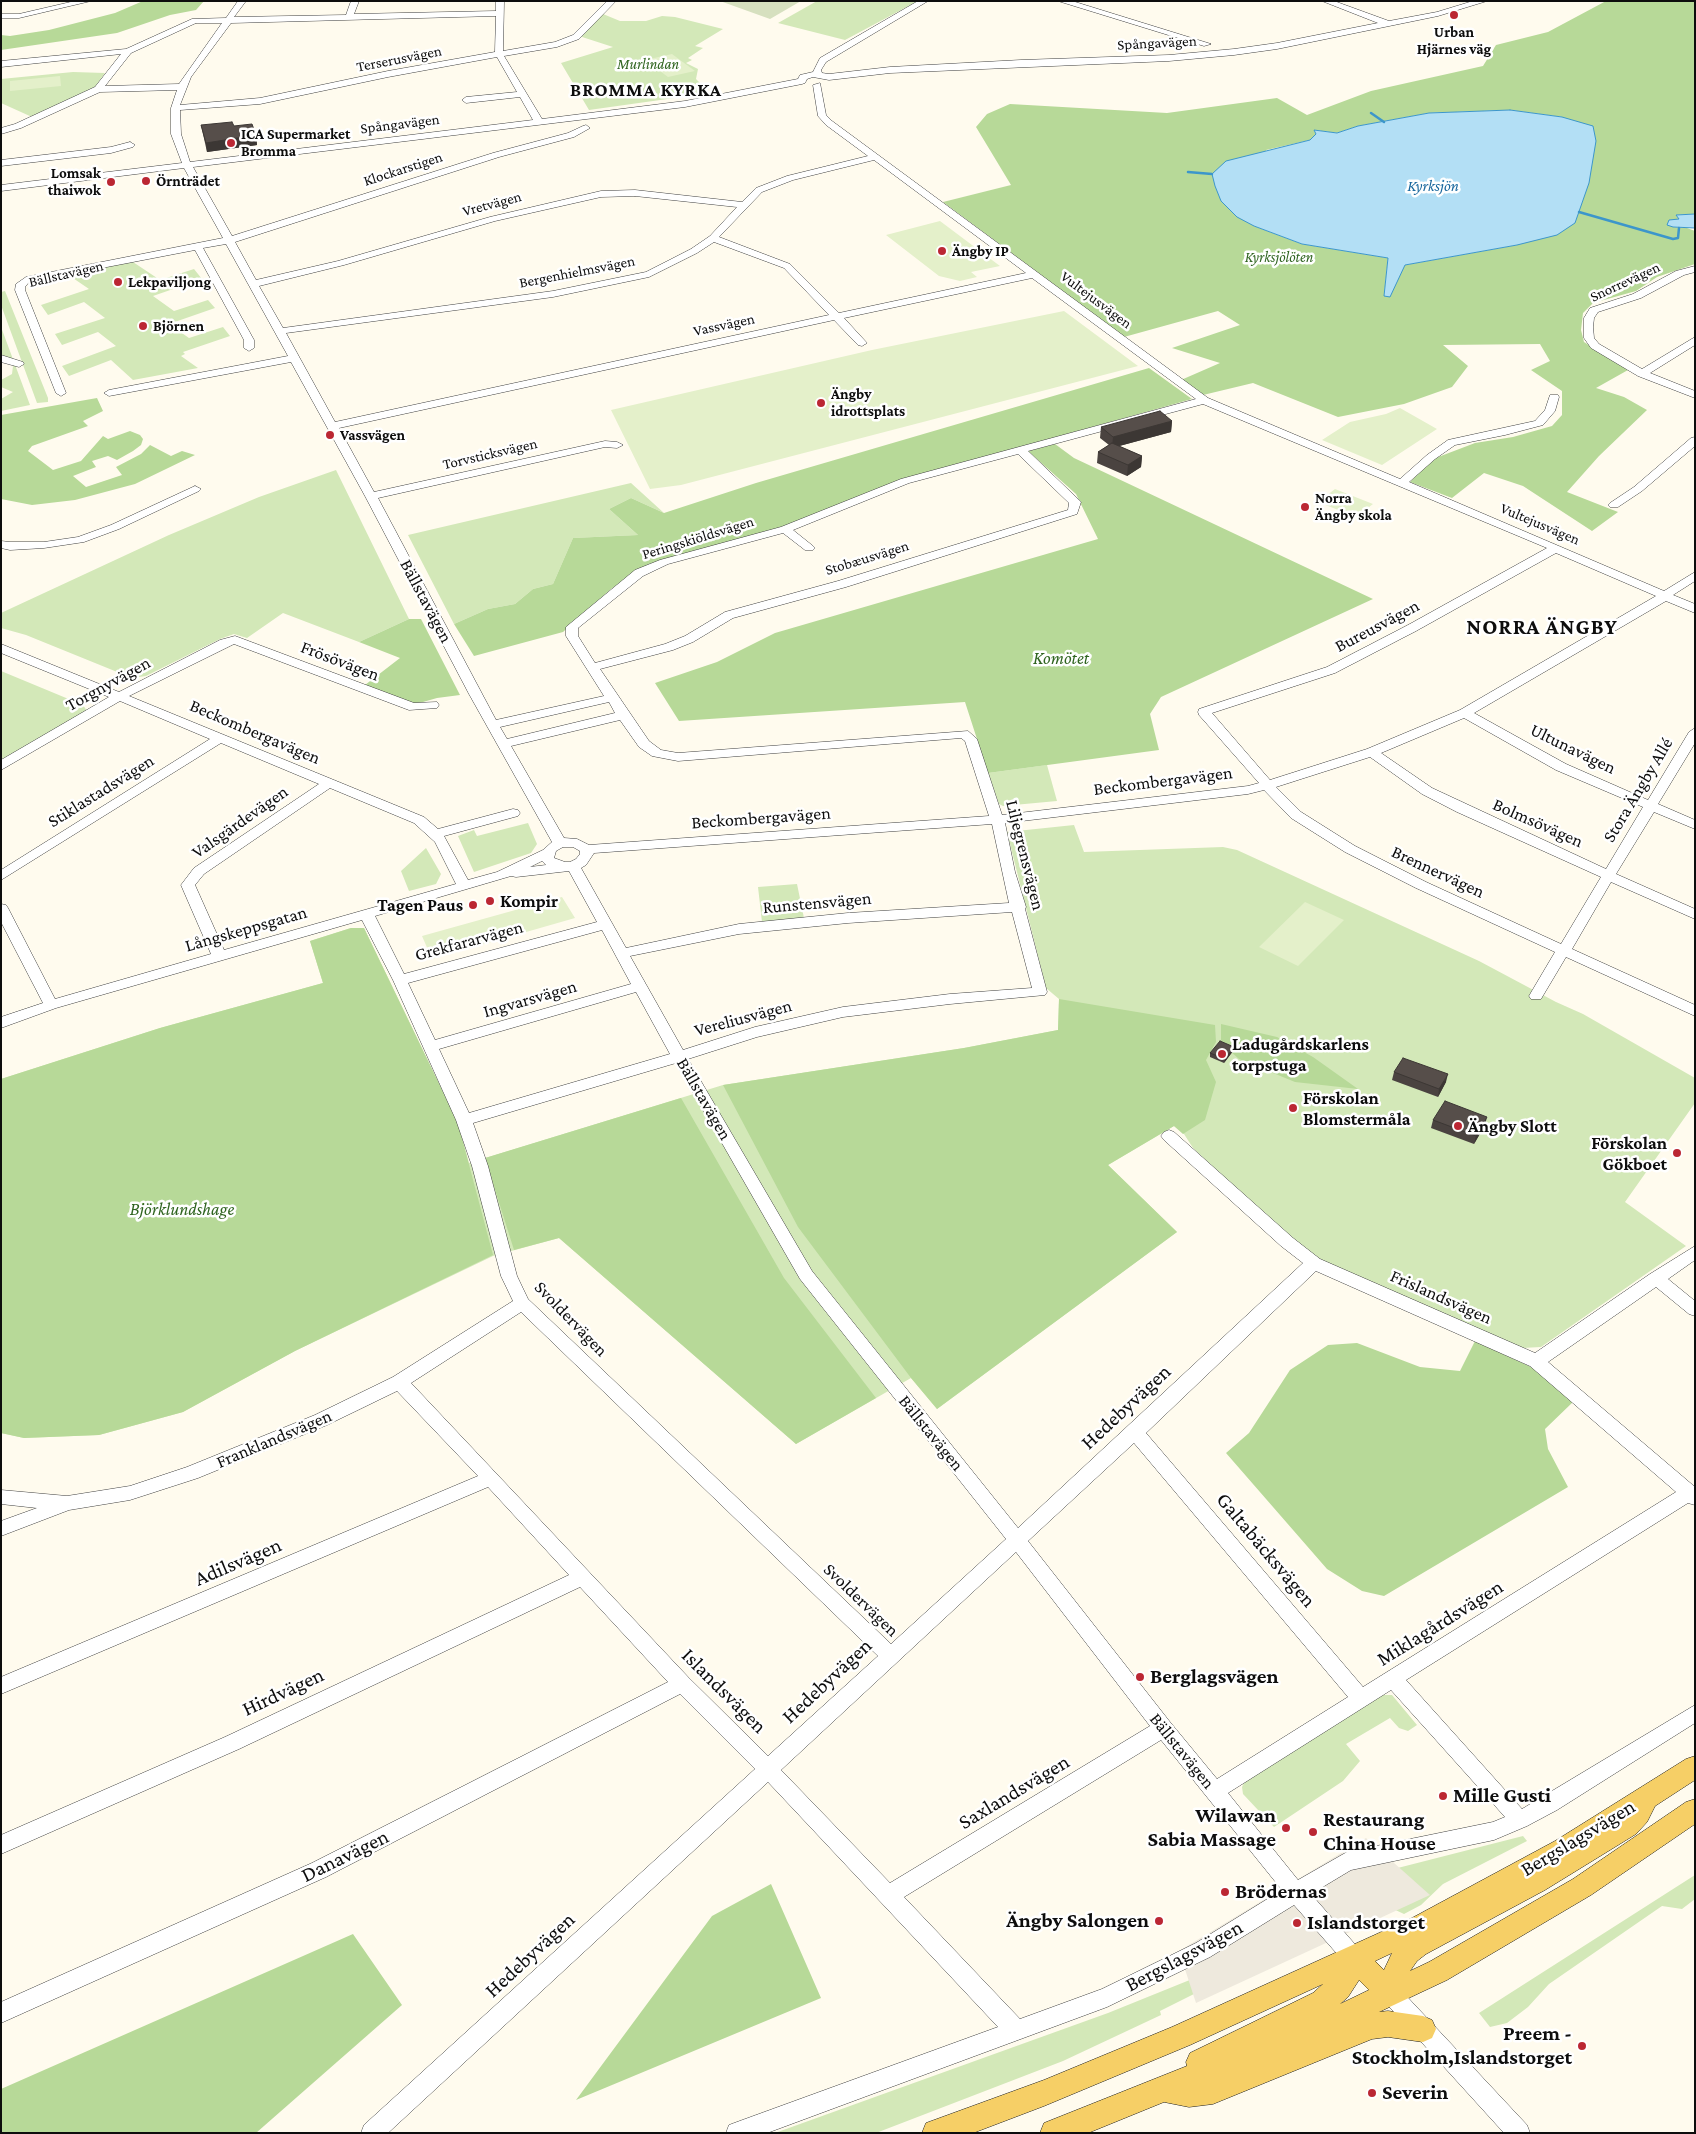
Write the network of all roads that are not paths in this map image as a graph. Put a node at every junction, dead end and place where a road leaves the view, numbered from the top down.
1 (87, 1) edge
2 (242, 1) edge
3 (355, 1) edge
4 (500, 1) edge
5 (612, 1) edge
6 (924, 1) edge
7 (1062, 1) edge
8 (1326, 1) edge
9 (1483, 1) edge
10 (499, 13) junction
11 (1, 16) edge
12 (349, 18) junction
13 (228, 21) junction
14 (1388, 24) junction
15 (1207, 44) dead end
16 (128, 51) junction
17 (500, 54) junction
18 (1, 64) edge
19 (818, 74) junction
20 (829, 77) junction
21 (802, 81) junction
22 (816, 85) junction
23 (182, 88) junction
24 (98, 89) junction
25 (522, 94) junction
26 (466, 100) dead end
27 (175, 108) junction
28 (539, 122) junction
29 (586, 128) dead end
30 (1, 131) edge
31 (130, 145) dead end
32 (876, 157) junction
33 (1, 163) edge
34 (188, 165) junction
35 (1, 188) edge
36 (744, 204) junction
37 (714, 238) junction
38 (230, 240) junction
39 (198, 247) junction
40 (1695, 269) edge
41 (1035, 274) junction
42 (254, 284) junction
43 (834, 316) junction
44 (281, 331) junction
45 (1695, 340) edge
46 (862, 343) dead end
47 (249, 348) dead end
48 (1, 358) edge
49 (295, 358) junction
50 (19, 364) dead end
51 (1642, 374) junction
52 (61, 393) dead end
53 (109, 393) dead end
54 (1695, 394) edge
55 (1554, 397) dead end
56 (1204, 400) junction
57 (332, 426) junction
58 (1695, 440) edge
59 (616, 445) dead end
60 (1021, 450) junction
61 (1401, 484) junction
62 (195, 489) dead end
63 (371, 496) junction
64 (1614, 506) dead end
65 (785, 529) junction
66 (4, 547) edge
67 (809, 548) dead end
68 (1556, 548) junction
69 (1694, 577) edge
70 (1665, 596) junction
71 (1695, 608) edge
72 (235, 640) joint
73 (1, 648) edge
74 (592, 667) junction
75 (120, 696) junction
76 (611, 698) junction
77 (433, 705) dead end
78 (1204, 712) joint
79 (1465, 713) junction
80 (623, 715) junction
81 (493, 725) junction
82 (963, 734) joint
83 (220, 738) junction
84 (1692, 741) edge
85 (504, 744) junction
86 (1372, 752) junction
87 (1, 766) edge
88 (329, 783) junction
89 (1267, 785) junction
90 (1651, 805) junction
91 (513, 813) dead end
92 (997, 819) junction
93 (1695, 824) edge
94 (436, 834) junction
95 (560, 843) junction
96 (586, 849) junction
97 (547, 853) junction
98 (568, 867) junction
99 (502, 875) junction
100 (1609, 875) junction
101 (1, 876) edge
102 (464, 886) junction
103 (1019, 907) junction
104 (1, 908) edge
105 (367, 915) junction
106 (1695, 915) edge
107 (606, 924) junction
108 (1563, 951) junction
109 (622, 953) junction
110 (219, 956) junction
111 (400, 980) junction
112 (640, 986) junction
113 (1040, 992) joint
114 (1536, 996) dead end
115 (51, 1005) junction
116 (1695, 1012) edge
117 (1, 1023) edge
118 (429, 1048) junction
119 (679, 1056) junction
120 (464, 1120) junction
121 (1169, 1136) dead end
122 (1695, 1252) edge
123 (1314, 1262) junction
124 (1656, 1278) junction
125 (522, 1303) junction
126 (1695, 1310) edge
127 (1536, 1361) junction
128 (399, 1382) junction
129 (1135, 1432) junction
130 (491, 1478) junction
131 (1692, 1496) edge
132 (1, 1497) edge
133 (67, 1503) junction
134 (1, 1529) edge
135 (1017, 1540) junction
136 (583, 1577) junction
137 (890, 1655) junction
138 (1393, 1680) junction
139 (682, 1684) junction
140 (1, 1686) edge
141 (1361, 1699) junction
142 (1695, 1713) edge
143 (1163, 1728) junction
144 (1695, 1767) edge
145 (768, 1769) junction
146 (1214, 1791) junction
147 (1647, 1797) junction
148 (1695, 1810) edge
149 (1520, 1820) junction
150 (1, 1845) edge
151 (1295, 1892) junction
152 (889, 1896) junction
153 (1353, 1957) junction
154 (1390, 1994) junction
155 (1, 2013) edge
156 (1423, 2029) junction
157 (1017, 2031) junction
158 (1165, 2089) junction
159 (1111, 2111) junction
160 (372, 2133) edge
161 (737, 2133) edge
162 (936, 2133) edge
163 (1054, 2133) edge
164 (1519, 2133) edge

1 - 11 street
2 - 13 street, Bällstavägen
3 - 12 street
4 - 10 street
5 - 17 street, Terserusvägen
6 - 19 street
7 - 15 street
8 - 14 street
9 - 14 street, Spångavägen
10 - 12 street
10 - 17 street
12 - 13 street
13 - 16 street
13 - 23 street, Bällstavägen
14 - 20 street, Spångavägen
16 - 18 street
16 - 24 street
17 - 25 street
17 - 27 street, Terserusvägen
19 - 20 street
19 - 21 street
20 - 22 street
21 - 22 street
21 - 28 street, Spångavägen
22 - 32 street, Vultejusvägen
23 - 24 street
23 - 27 street, Bällstavägen
24 - 30 street
25 - 26 street
25 - 28 street
27 - 34 street, Bällstavägen
28 - 34 street, Spångavägen
29 - 38 street, Klockarstigen
31 - 33 street
32 - 36 street, Bergenhielmsvägen
32 - 41 street, Vultejusvägen
34 - 35 street, Spångavägen
34 - 38 street, Bällstavägen
36 - 37 street, Bergenhielmsvägen
36 - 42 street, Vretvägen
37 - 43 street
37 - 44 street, Bergenhielmsvägen
38 - 39 street, Bällstavägen
38 - 42 street, Bällstavägen
39 - 47 street
39 - 52 street, Bällstavägen
40 - 51 street, Snorrevägen
41 - 43 street, Vassvägen
41 - 56 street, Vultejusvägen
42 - 44 street, Bällstavägen
43 - 46 street
43 - 57 street, Vassvägen
44 - 49 street, Bällstavägen
45 - 51 street
48 - 50 street
49 - 53 street
49 - 57 street, Bällstavägen
51 - 54 street, Snorrevägen
55 - 61 street
56 - 60 street, Peringskiöldsvägen
56 - 61 street, Vultejusvägen
57 - 63 street, Bällstavägen
58 - 64 street
59 - 63 street, Torvsticksvägen
60 - 65 street, Peringskiöldsvägen
60 - 74 street, Stobæusvägen
61 - 68 street, Vultejusvägen
62 - 66 street
63 - 81 street, Bällstavägen
65 - 67 street
65 - 74 street, Peringskiöldsvägen
68 - 70 street, Vultejusvägen
68 - 78 street, Bureusvägen
69 - 70 street, Beckombergavägen
70 - 71 street, Vultejusvägen
70 - 79 street, Beckombergavägen
72 - 75 street, Torgnyvägen
72 - 77 street, Frösövägen
73 - 75 street, Beckombergavägen
74 - 76 street, Peringskiöldsvägen
75 - 83 street, Beckombergavägen
75 - 87 street, Torgnyvägen
76 - 80 street, Peringskiöldsvägen
76 - 81 street
78 - 89 street, Brennervägen
79 - 86 street, Beckombergavägen
79 - 90 street, Ultunavägen
80 - 82 street, Peringskiöldsvägen
80 - 85 street
81 - 85 street, Bällstavägen
82 - 92 street, Liljegrensvägen
83 - 88 street, Beckombergavägen
83 - 101 street, Stiklastadsvägen
84 - 90 street, Stora Ängby Allé
85 - 95 street, Bällstavägen
86 - 89 street, Beckombergavägen
86 - 100 street, Bolmsövägen
88 - 94 street, Beckombergavägen
88 - 110 street, Valsgärdevägen
89 - 92 street, Beckombergavägen
89 - 108 street, Brennervägen
90 - 93 street, Ultunavägen
90 - 100 street, Stora Ängby Allé
91 - 94 street
92 - 96 street, Beckombergavägen
92 - 103 street, Liljegrensvägen
94 - 102 street, Beckombergavägen
95 - 96 street
95 - 97 street
96 - 98 street
97 - 98 street, Bällstavägen
97 - 99 street, Långskeppsgatan
98 - 99 street, Långskeppsgatan
98 - 107 street, Bällstavägen
99 - 102 street, Långskeppsgatan
100 - 106 street, Bolmsövägen
100 - 108 street, Stora Ängby Allé
102 - 105 street, Långskeppsgatan
103 - 109 street, Runstensvägen
103 - 113 street, Liljegrensvägen
104 - 115 street
105 - 110 street, Långskeppsgatan
105 - 111 street, Svoldervägen
107 - 109 street, Bällstavägen
107 - 111 street, Grekfararvägen
108 - 114 street, Stora Ängby Allé
108 - 116 street, Brennervägen
109 - 112 street, Bällstavägen
110 - 115 street, Långskeppsgatan
111 - 118 street, Svoldervägen
112 - 118 street, Ingvarsvägen
112 - 119 street, Bällstavägen
113 - 119 street, Vereliusvägen
115 - 117 street, Långskeppsgatan
118 - 120 street, Svoldervägen
119 - 120 street, Vereliusvägen
119 - 135 street, Bällstavägen
120 - 125 street, Svoldervägen
121 - 123 street, Frislandsvägen
122 - 124 street
123 - 127 street, Frislandsvägen
123 - 129 street, Hedebyvägen
124 - 126 street
124 - 127 street
125 - 128 street, Franklandsvägen
125 - 137 street, Svoldervägen
127 - 131 street, Frislandsvägen
128 - 130 street, Islandsvägen
128 - 133 street, Franklandsvägen
129 - 135 street, Hedebyvägen
129 - 141 street, Galtabäcksvägen
130 - 136 street, Islandsvägen
130 - 140 street, Adilsvägen
131 - 138 street, Miklagårdsvägen
132 - 133 street, Franklandsvägen
133 - 134 street
135 - 137 street, Hedebyvägen
135 - 143 street, Bällstavägen
136 - 139 street, Islandsvägen
136 - 150 street, Hirdvägen
137 - 145 street, Hedebyvägen
138 - 141 street, Miklagårdsvägen
138 - 149 street
139 - 145 street, Islandsvägen
139 - 155 street, Danavägen
141 - 146 street, Miklagårdsvägen
142 - 149 street, Bergslagsvägen
143 - 146 street, Bällstavägen
143 - 152 street, Saxlandsvägen
144 - 147 main road, Bergslagsvägen
145 - 152 street, Islandsvägen
145 - 160 street, Hedebyvägen
146 - 151 street, Bällstavägen
147 - 153 main road, Bergslagsvägen
147 - 154 main road
148 - 154 main road
149 - 151 street, Bergslagsvägen
151 - 153 street, Bällstavägen
151 - 157 street, Bergslagsvägen
152 - 157 street, Islandsvägen
153 - 154 main road
153 - 159 main road
153 - 162 main road, Bergslagsvägen
154 - 156 street
154 - 158 main road
156 - 158 main road
156 - 164 street
157 - 161 street, Bergslagsvägen
158 - 159 main road
159 - 163 main road

